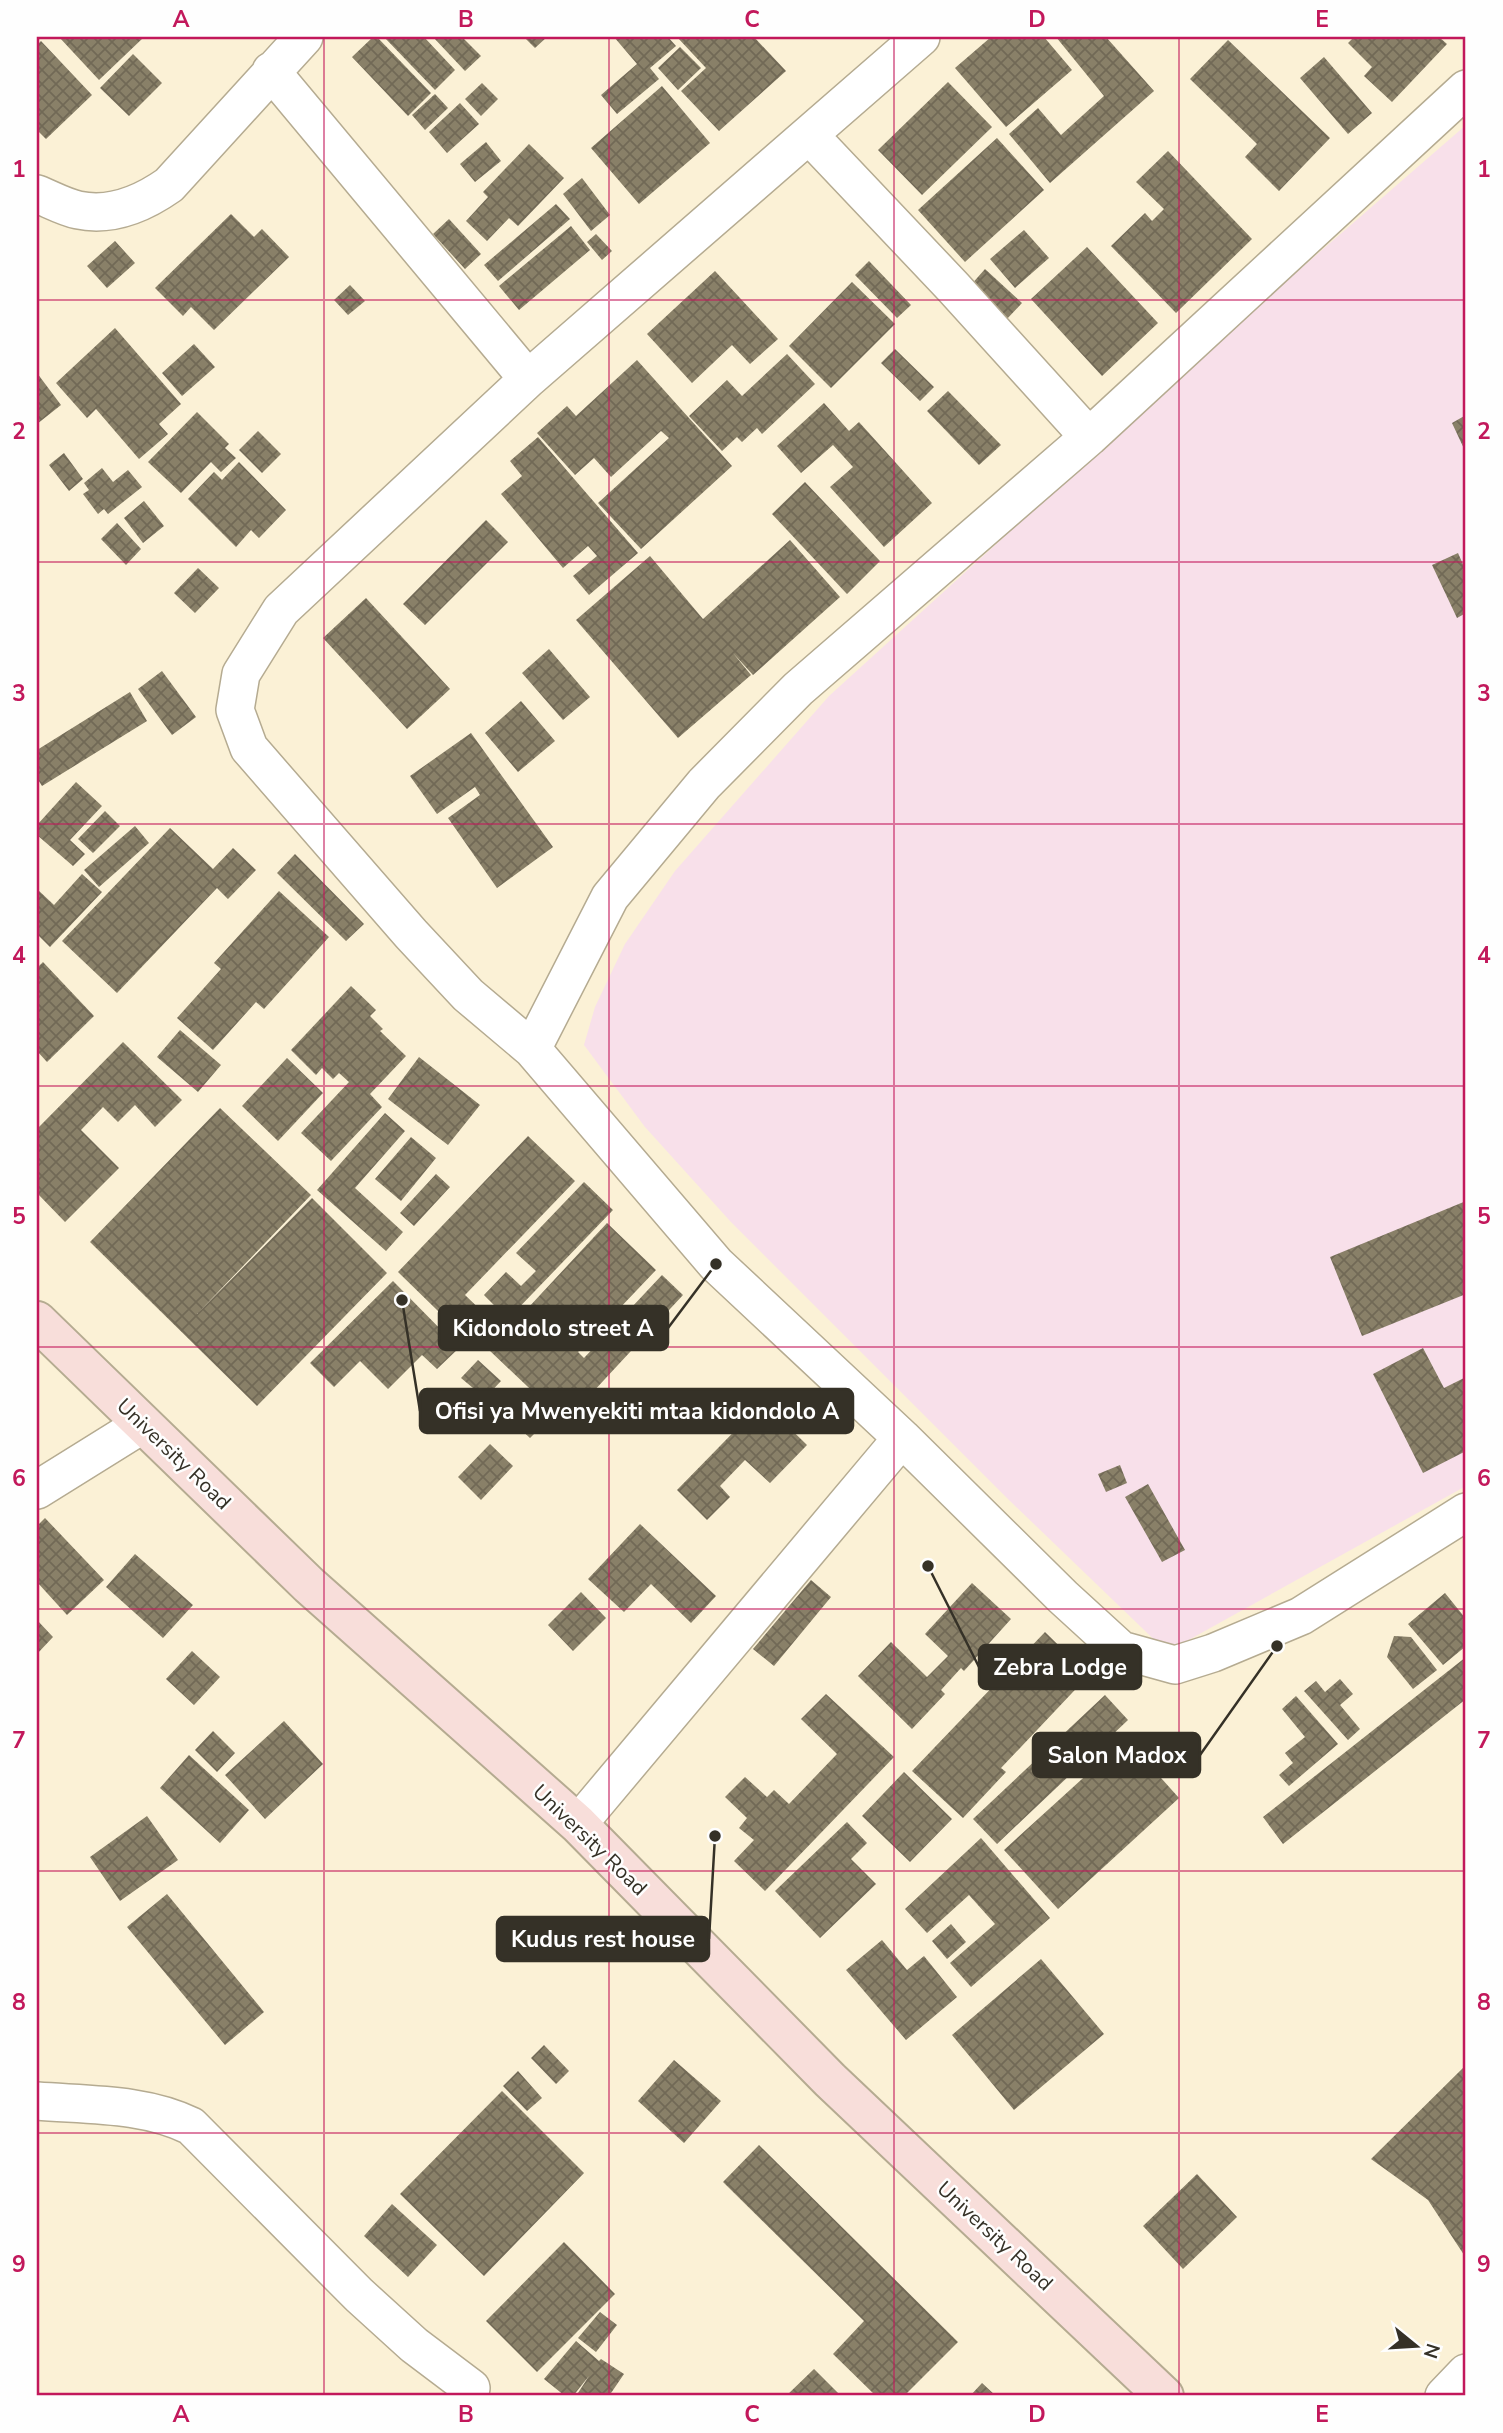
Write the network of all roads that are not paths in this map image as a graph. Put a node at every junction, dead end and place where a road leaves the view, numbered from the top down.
1 (304, 37) edge
2 (921, 37) edge
3 (271, 71) junction
4 (1466, 89) edge
5 (809, 135) junction
6 (37, 194) edge
7 (528, 379) junction
8 (1089, 437) junction
9 (532, 1049) junction
10 (37, 1321) edge
11 (143, 1424) junction
12 (902, 1438) junction
13 (37, 1490) edge
14 (1466, 1512) edge
15 (578, 1824) junction
16 (37, 2101) edge
17 (1466, 2373) edge
18 (471, 2388) dead end
19 (1164, 2396) edge
20 (1444, 2396) edge

1 - 3 street
2 - 5 street
3 - 6 street
3 - 7 street
4 - 8 street
5 - 7 street
5 - 8 street
7 - 9 street
8 - 9 street
9 - 12 street
10 - 11 main road, University Road
11 - 13 street
11 - 15 main road, University Road
12 - 14 street
12 - 15 street
15 - 19 main road, University Road
16 - 18 street
17 - 20 street

